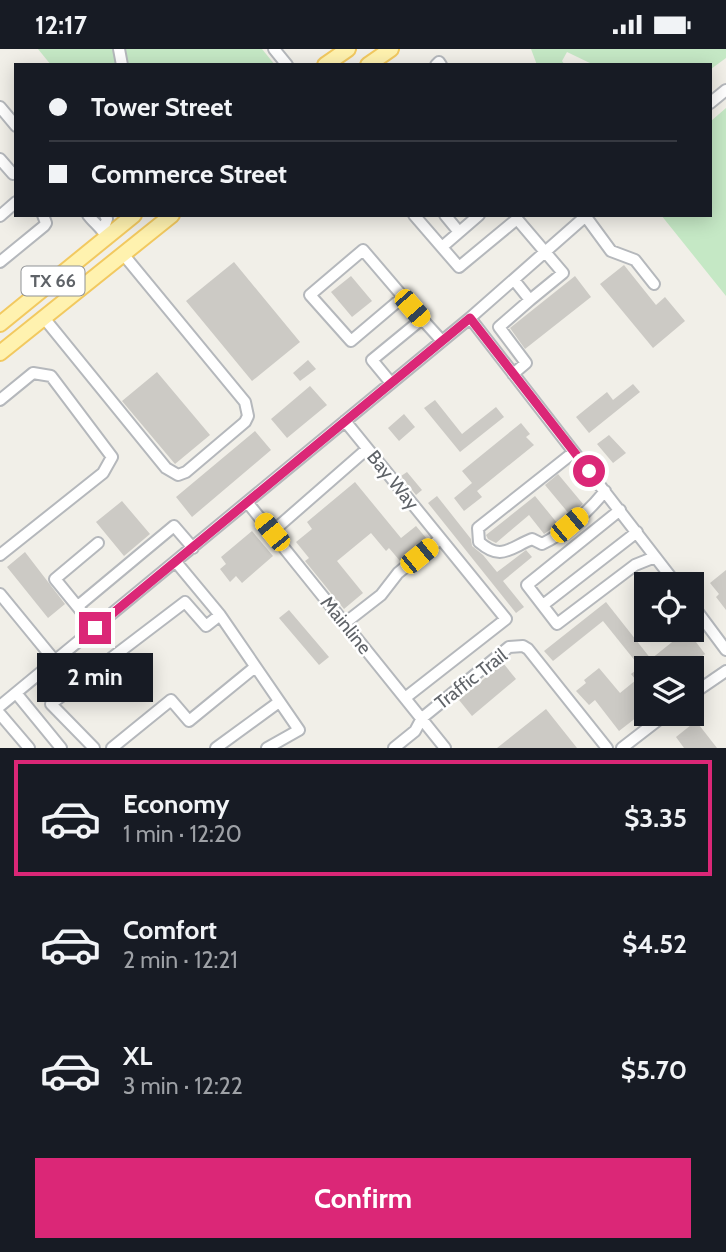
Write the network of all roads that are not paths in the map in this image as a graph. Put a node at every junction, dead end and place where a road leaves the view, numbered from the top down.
1 (274, 49) edge
2 (348, 49) edge
3 (391, 49) edge
4 (285, 63) edge
5 (329, 63) edge
6 (371, 63) edge
7 (726, 90) edge
8 (712, 101) edge
9 (0, 107) edge
10 (14, 124) edge
11 (0, 159) edge
12 (14, 173) edge
13 (14, 204) edge
14 (0, 216) edge
15 (44, 217) edge
16 (89, 217) edge
17 (106, 217) edge
18 (131, 217) edge
19 (169, 217) edge
20 (416, 217) edge
21 (447, 217) edge
22 (478, 217) edge
23 (516, 217) edge
24 (586, 217) edge
25 (588, 217) edge
26 (459, 232) junction
27 (105, 234) junction
28 (442, 247) junction
29 (546, 252) junction
30 (123, 254) junction
31 (0, 262) edge
32 (514, 280) junction
33 (654, 284) dead end
34 (403, 297) junction
35 (530, 300) junction
36 (44, 318) junction
37 (470, 318) junction
38 (422, 319) junction
39 (0, 324) edge
40 (442, 341) junction
41 (0, 353) edge
42 (513, 373) junction
43 (391, 383) junction
44 (0, 400) edge
45 (345, 421) junction
46 (368, 449) junction
47 (574, 451) junction
48 (605, 491) junction
49 (247, 502) junction
50 (620, 510) junction
51 (272, 532) junction
52 (636, 532) junction
53 (440, 539) junction
54 (97, 543) dead end
55 (192, 548) junction
56 (0, 555) edge
57 (655, 557) junction
58 (176, 562) junction
59 (667, 572) edge
60 (0, 594) edge
61 (543, 605) junction
62 (78, 606) junction
63 (220, 615) junction
64 (704, 620) edge
65 (345, 623) junction
66 (95, 628) junction
67 (726, 650) edge
68 (55, 661) junction
69 (256, 667) junction
70 (726, 671) edge
71 (704, 686) edge
72 (16, 693) junction
73 (405, 698) junction
74 (279, 702) junction
75 (0, 706) edge
76 (0, 714) edge
77 (422, 718) junction
78 (650, 726) edge
79 (29, 748) edge
80 (61, 748) edge
81 (94, 748) edge
82 (112, 748) edge
83 (216, 748) edge
84 (267, 748) edge
85 (394, 748) edge
86 (445, 748) edge
87 (607, 748) edge
88 (621, 748) edge

1 - 4 street
2 - 5 main road
3 - 6 main road
7 - 8 street
9 - 10 street
11 - 12 street
13 - 14 street
15 - 31 street
16 - 27 street
17 - 27 street
18 - 27 main road, TX 66
19 - 30 main road, TX 66
20 - 28 street
21 - 26 street
22 - 26 street
23 - 28 street
23 - 29 street
24 - 29 street
25 - 33 street
26 - 28 street
27 - 30 main road
27 - 39 main road, TX 66
29 - 32 street
29 - 35 street
30 - 36 main road, TX 66
30 - 36 street
32 - 35 street
32 - 37 street
34 - 34 street
34 - 38 street
35 - 42 street
36 - 41 main road, TX 66
37 - 40 street
37 - 42 street
38 - 40 street
38 - 43 street
40 - 43 street
42 - 47 street
43 - 45 street
44 - 56 street
45 - 46 street, Bay Way
45 - 49 street
46 - 51 street
46 - 53 street, Bay Way
47 - 48 street
47 - 48 street
48 - 50 street
49 - 51 street, Mainline
49 - 55 street
50 - 52 street
50 - 61 street
51 - 65 street, Mainline
52 - 57 street
52 - 61 street
53 - 65 street
53 - 73 street, Bay Way
54 - 62 street
55 - 58 street
55 - 62 street
57 - 59 street
57 - 61 street
58 - 63 street
58 - 66 street
60 - 68 street
62 - 66 street
63 - 69 street
63 - 81 street
64 - 67 street
65 - 73 street, Mainline
66 - 68 street
68 - 72 street
69 - 74 street
69 - 82 street
70 - 71 street
72 - 75 street
72 - 80 street
73 - 77 street, Mainline
74 - 83 street
74 - 84 street
76 - 79 street
77 - 85 street, Traffic Trail
77 - 86 street, Mainline
77 - 87 street, Traffic Trail
78 - 88 street

